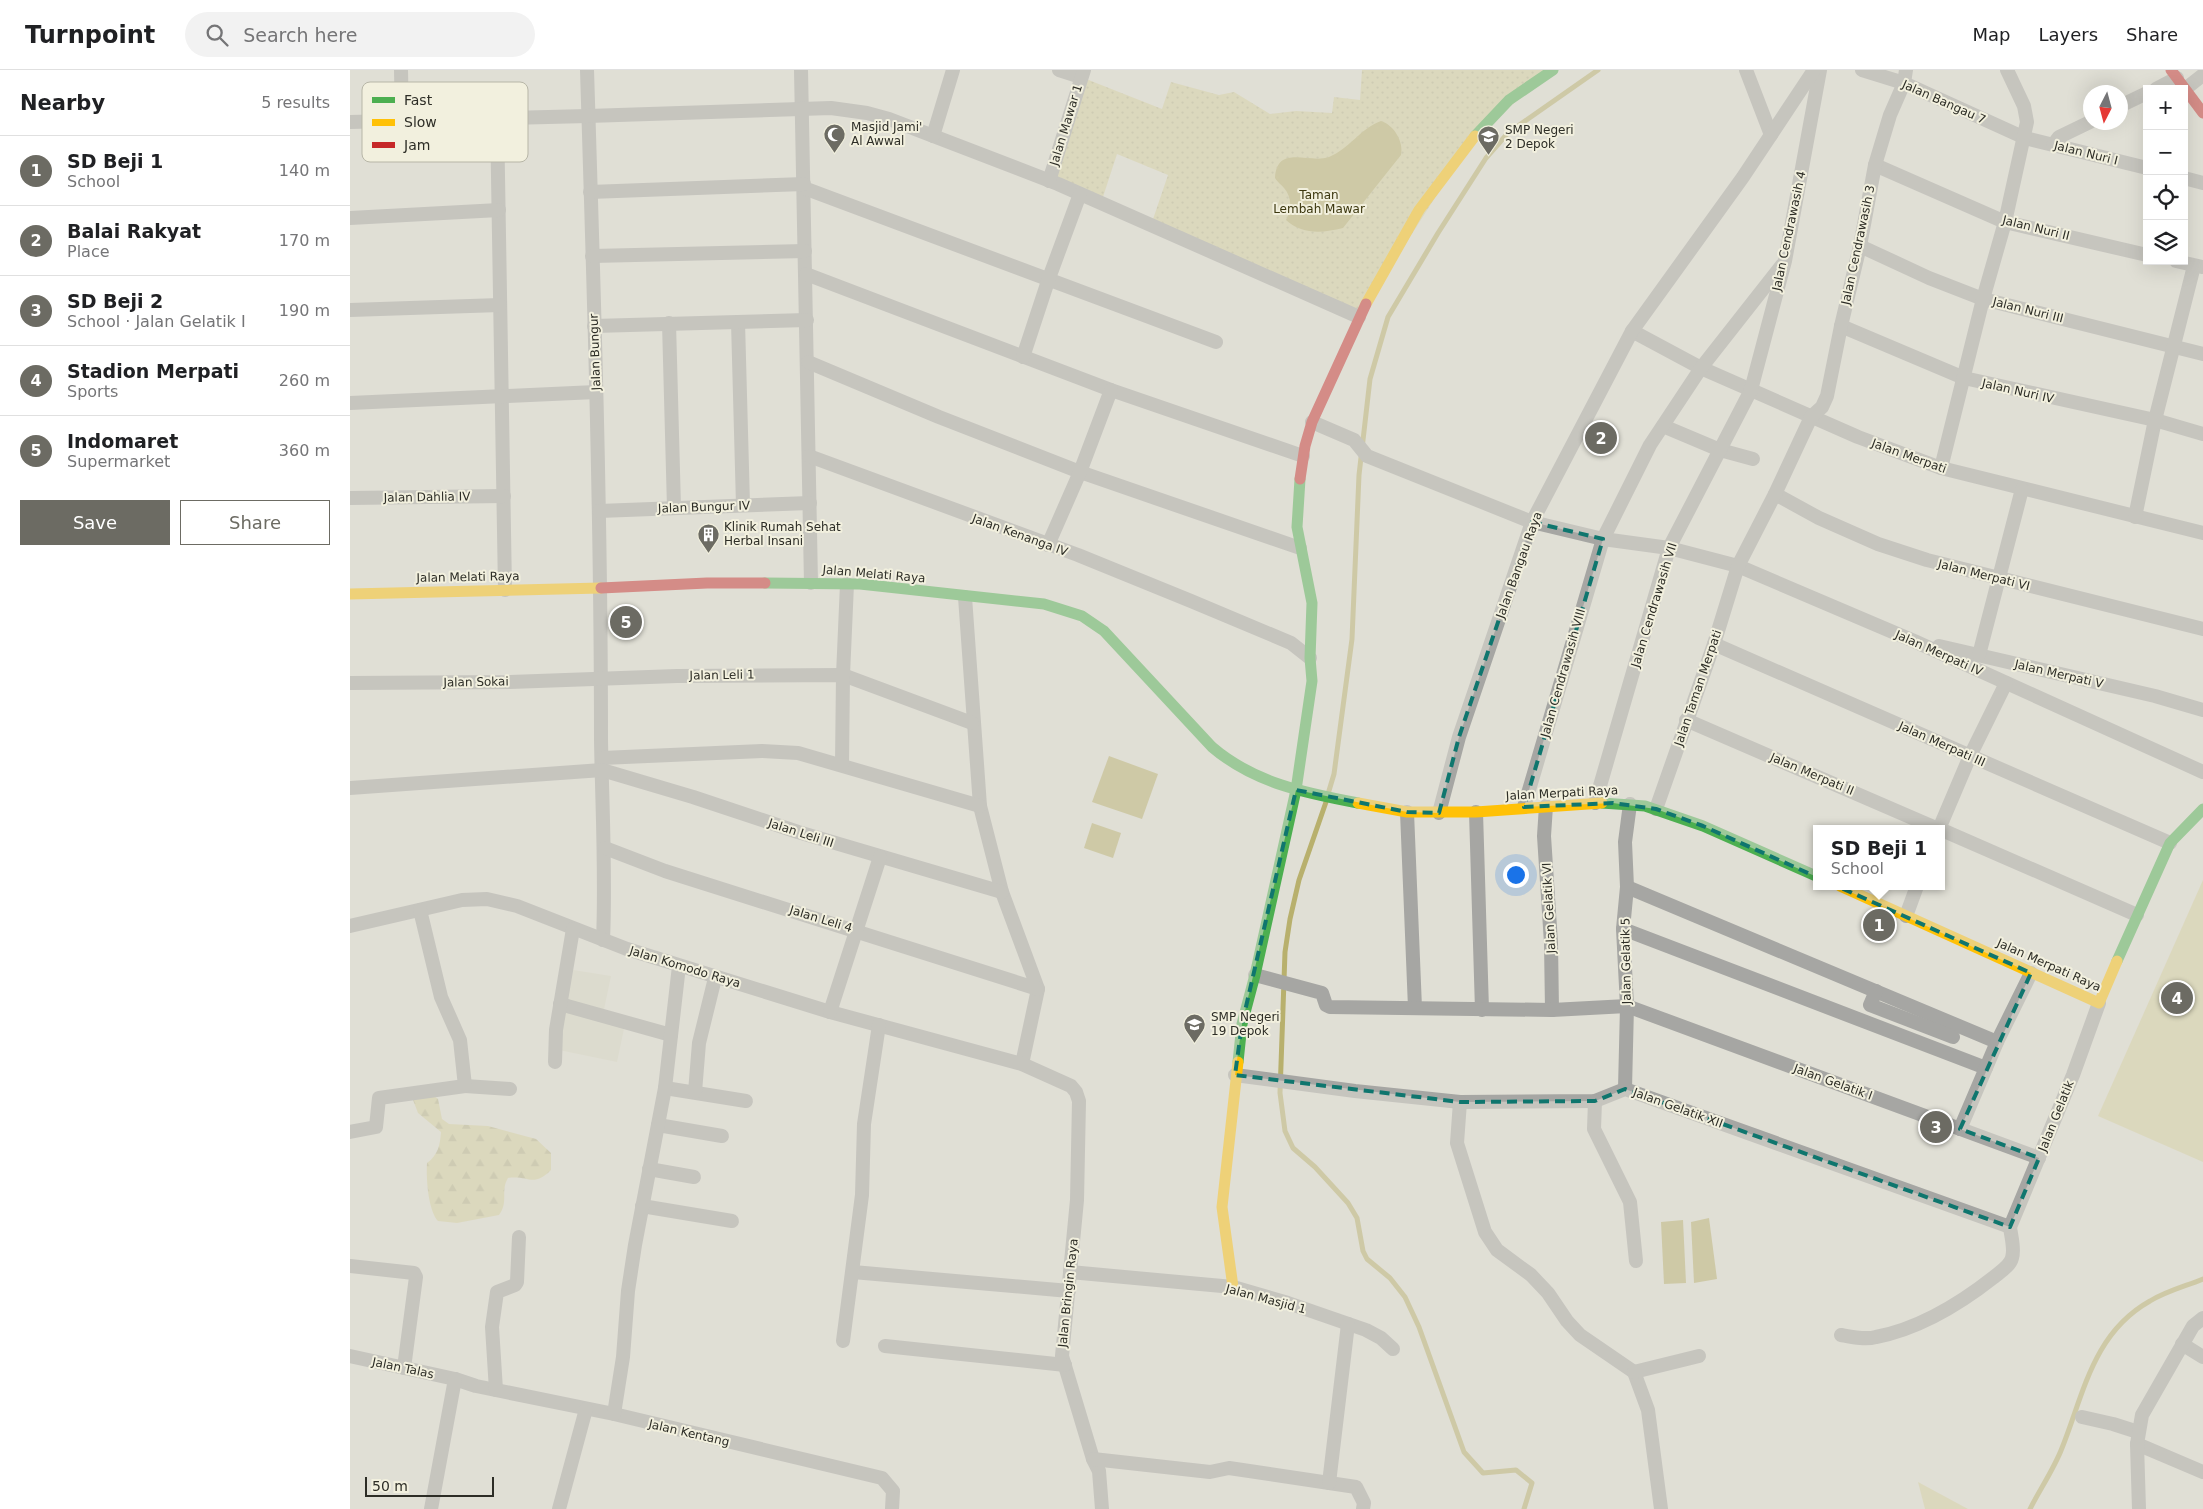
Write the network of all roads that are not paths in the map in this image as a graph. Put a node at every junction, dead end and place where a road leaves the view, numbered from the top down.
1 (587, 70) edge
2 (802, 70) edge
3 (953, 70) edge
4 (1059, 70) edge
5 (1553, 70) edge
6 (1746, 70) edge
7 (1814, 70) edge
8 (1820, 70) edge
9 (1862, 70) edge
10 (2012, 72) edge
11 (1083, 73) edge
12 (2203, 75) edge
13 (1905, 76) edge
14 (2178, 79) edge
15 (2165, 85) edge
16 (2143, 95) edge
17 (2128, 102) edge
18 (804, 108) junction
19 (588, 111) junction
20 (2203, 113) edge
21 (528, 116) edge
22 (2083, 126) edge
23 (933, 136) junction
24 (1771, 136) junction
25 (2025, 138) junction
26 (2053, 145) junction
27 (498, 162) edge
28 (1875, 165) junction
29 (2143, 167) edge
30 (2188, 179) edge
31 (1049, 181) junction
32 (2203, 183) edge
33 (804, 186) junction
34 (590, 192) junction
35 (1080, 194) junction
36 (499, 210) junction
37 (350, 218) edge
38 (2005, 222) junction
39 (1860, 246) junction
40 (805, 251) junction
41 (2143, 254) edge
42 (592, 256) junction
43 (1785, 261) junction
44 (2199, 266) edge
45 (806, 274) junction
46 (1049, 278) junction
47 (1983, 298) junction
48 (500, 305) junction
49 (350, 310) edge
50 (1359, 317) junction
51 (807, 320) junction
52 (738, 322) junction
53 (669, 324) junction
54 (594, 326) junction
55 (1841, 326) junction
56 (1632, 331) junction
57 (1216, 342) dead end
58 (2174, 347) junction
59 (2203, 354) edge
60 (1023, 357) junction
61 (808, 362) junction
62 (1701, 368) junction
63 (1964, 378) junction
64 (1111, 390) junction
65 (1751, 390) junction
66 (596, 392) junction
67 (502, 396) junction
68 (350, 403) edge
69 (1811, 417) junction
70 (2155, 420) junction
71 (1312, 422) junction
72 (1663, 426) junction
73 (2203, 434) edge
74 (1720, 450) junction
75 (809, 456) junction
76 (1303, 456) junction
77 (1752, 459) dead end
78 (1941, 468) junction
79 (1080, 472) junction
80 (2022, 489) junction
81 (1776, 494) junction
82 (504, 496) junction
83 (350, 498) edge
84 (810, 503) junction
85 (743, 505) junction
86 (674, 508) junction
87 (599, 511) junction
88 (2135, 517) junction
89 (1532, 522) junction
90 (2203, 533) edge
91 (1603, 539) junction
92 (1048, 546) junction
93 (1300, 548) junction
94 (1669, 548) junction
95 (1738, 566) junction
96 (1999, 578) junction
97 (811, 583) junction
98 (847, 584) junction
99 (601, 588) junction
100 (505, 590) junction
101 (350, 594) edge
102 (964, 596) junction
103 (2203, 629) edge
104 (1914, 641) junction
105 (1714, 644) junction
106 (1979, 655) junction
107 (1310, 658) junction
108 (843, 675) junction
109 (602, 678) junction
110 (350, 683) edge
111 (2006, 683) junction
112 (2203, 710) edge
113 (1686, 720) junction
114 (972, 723) junction
115 (1970, 756) junction
116 (602, 764) junction
117 (842, 765) junction
118 (2203, 772) edge
119 (350, 788) edge
120 (1296, 790) junction
121 (1595, 803) junction
122 (1630, 804) junction
123 (980, 806) junction
124 (1546, 806) junction
125 (1524, 807) junction
126 (1656, 809) junction
127 (2203, 809) edge
128 (1407, 812) junction
129 (1476, 812) junction
130 (1439, 813) junction
131 (1931, 825) edge
132 (1942, 825) edge
133 (1945, 831) edge
134 (2170, 843) junction
135 (605, 848) junction
136 (880, 857) junction
137 (1813, 875) edge
138 (1627, 887) junction
139 (1849, 890) edge
140 (1916, 890) edge
141 (1002, 892) junction
142 (420, 910) junction
143 (2137, 915) junction
144 (1906, 916) junction
145 (350, 926) edge
146 (573, 929) junction
147 (856, 930) junction
148 (1623, 930) junction
149 (603, 940) junction
150 (679, 966) junction
151 (2031, 973) junction
152 (1255, 976) junction
153 (715, 978) junction
154 (1038, 989) junction
155 (1876, 991) junction
156 (2099, 1003) junction
157 (560, 1004) junction
158 (1627, 1006) junction
159 (1415, 1008) junction
160 (1482, 1010) junction
161 (1552, 1010) junction
162 (830, 1012) junction
163 (879, 1025) junction
164 (671, 1035) junction
165 (1953, 1036) dead end
166 (1997, 1042) junction
167 (555, 1062) dead end
168 (1022, 1064) junction
169 (1986, 1068) junction
170 (1235, 1075) junction
171 (465, 1086) junction
172 (510, 1088) dead end
173 (665, 1088) junction
174 (1625, 1089) junction
175 (695, 1092) junction
176 (1079, 1100) joint
177 (746, 1101) dead end
178 (1595, 1101) junction
179 (1460, 1102) junction
180 (658, 1125) junction
181 (1960, 1129) junction
182 (350, 1132) edge
183 (722, 1136) dead end
184 (2039, 1158) junction
185 (649, 1169) junction
186 (694, 1177) dead end
187 (642, 1206) junction
188 (732, 1221) dead end
189 (2010, 1227) junction
190 (519, 1237) dead end
191 (1636, 1261) dead end
192 (350, 1266) edge
193 (853, 1272) junction
194 (1070, 1272) junction
195 (1233, 1288) junction
196 (1069, 1291) junction
197 (2203, 1318) edge
198 (1348, 1324) junction
199 (1841, 1335) dead end
200 (843, 1341) dead end
201 (2182, 1344) junction
202 (885, 1346) dead end
203 (1393, 1349) dead end
204 (350, 1356) edge
205 (1698, 1356) dead end
206 (2203, 1357) edge
207 (1065, 1365) junction
208 (404, 1368) junction
209 (1634, 1372) junction
210 (455, 1379) junction
211 (496, 1390) junction
212 (586, 1408) junction
213 (614, 1414) junction
214 (2082, 1417) dead end
215 (2137, 1438) junction
216 (1093, 1459) junction
217 (2203, 1472) edge
218 (1329, 1483) junction
219 (432, 1509) edge
220 (559, 1509) edge
221 (892, 1509) edge
222 (1102, 1509) edge
223 (1363, 1509) edge
224 (1661, 1509) edge
225 (2139, 1509) edge

1 - 19 street, Jalan Bungur
2 - 18 street
3 - 23 street
4 - 11 street
5 - 50 street
6 - 24 street
7 - 24 street, Jalan Bangau Raya
8 - 43 street, Jalan Cendrawasih 4
9 - 13 street, Jalan Bangau 7
10 - 25 street
11 - 31 street, Jalan Mawar 1
12 - 14 street
13 - 25 street, Jalan Bangau 7
13 - 28 street, Jalan Cendrawasih 3
14 - 15 street
14 - 20 street
16 - 17 street
18 - 19 street
18 - 23 street
18 - 33 street
19 - 21 street
19 - 34 street, Jalan Bungur
22 - 26 street
23 - 31 street
24 - 56 street, Jalan Bangau Raya
25 - 26 street, Jalan Nuri I
25 - 38 street
26 - 29 street, Jalan Nuri I
27 - 36 street
28 - 38 street, Jalan Nuri II
28 - 39 street, Jalan Cendrawasih 3
30 - 32 street
31 - 35 street
33 - 34 street
33 - 40 street
33 - 46 street
34 - 42 street, Jalan Bungur
35 - 46 street
35 - 50 street
36 - 37 street
36 - 48 street
38 - 41 street, Jalan Nuri II
38 - 47 street
39 - 47 street, Jalan Nuri III
39 - 55 street, Jalan Cendrawasih 3
40 - 42 street
40 - 45 street
42 - 54 street, Jalan Bungur
43 - 62 street, Jalan Cendrawasih VIII
43 - 65 street, Jalan Cendrawasih 4
44 - 58 street
45 - 51 street
45 - 60 street
46 - 57 street
46 - 60 street
47 - 58 street, Jalan Nuri III
47 - 63 street
48 - 49 street
48 - 67 street
50 - 71 street
51 - 52 street
51 - 61 street
52 - 53 street
52 - 85 street
53 - 54 street
53 - 86 street
54 - 66 street, Jalan Bungur
55 - 63 street, Jalan Nuri IV
55 - 69 street, Jalan Cendrawasih 3
56 - 62 street, Jalan Merpati
56 - 89 street, Jalan Bangau Raya
58 - 59 street, Jalan Nuri III
58 - 70 street
60 - 64 street
61 - 75 street
61 - 79 street
62 - 65 street, Jalan Merpati
62 - 72 street, Jalan Cendrawasih VIII
63 - 70 street, Jalan Nuri IV
63 - 78 street
64 - 76 street
64 - 79 street
65 - 69 street, Jalan Merpati
65 - 74 street, Jalan Cendrawasih VII
66 - 67 street
66 - 87 street, Jalan Bungur
67 - 68 street
67 - 82 street
69 - 78 street, Jalan Merpati
69 - 81 street, Jalan Cendrawasih 3
70 - 73 street, Jalan Nuri IV
70 - 88 street
71 - 76 street
71 - 89 street, Jalan Merpati IV
72 - 74 street
72 - 91 street, Jalan Cendrawasih VIII
74 - 77 street
74 - 94 street, Jalan Cendrawasih VII
75 - 84 street
75 - 92 street, Jalan Kenanga IV
76 - 93 street
78 - 80 street, Jalan Merpati
79 - 92 street
79 - 93 street
80 - 88 street, Jalan Merpati
80 - 96 street
81 - 95 street, Jalan Taman Merpati
81 - 96 street, Jalan Merpati VI
82 - 83 street, Jalan Dahlia IV
82 - 100 street
84 - 85 street, Jalan Bungur IV
84 - 97 street
85 - 86 street, Jalan Bungur IV
86 - 87 street, Jalan Bungur IV
87 - 99 street, Jalan Bungur
88 - 90 street, Jalan Merpati
89 - 91 street, Jalan Merpati IV
89 - 130 street, Jalan Bangau Raya
91 - 94 street, Jalan Merpati IV
91 - 125 street, Jalan Cendrawasih VIII
92 - 107 street, Jalan Kenanga IV
93 - 107 street
94 - 95 street, Jalan Merpati IV
94 - 121 street, Jalan Cendrawasih VII
95 - 104 street, Jalan Merpati IV
95 - 105 street, Jalan Taman Merpati
96 - 103 street, Jalan Merpati VI
96 - 106 street
97 - 98 street, Jalan Melati Raya
97 - 99 street, Jalan Melati Raya
98 - 102 street, Jalan Melati Raya
98 - 108 street
99 - 100 street, Jalan Melati Raya
99 - 109 street, Jalan Bungur
100 - 101 street, Jalan Melati Raya
102 - 114 street
102 - 120 street, Jalan Melati Raya
104 - 106 street, Jalan Merpati V
104 - 111 street, Jalan Merpati IV
105 - 113 street, Jalan Taman Merpati
105 - 115 street, Jalan Merpati III
106 - 112 street, Jalan Merpati V
107 - 120 street
108 - 109 street, Jalan Leli 1
108 - 114 street, Jalan Leli 1
108 - 117 street
109 - 110 street, Jalan Sokai
109 - 116 street, Jalan Bungur
111 - 115 street
111 - 118 street, Jalan Merpati IV
113 - 126 street, Jalan Taman Merpati
113 - 131 street, Jalan Merpati II
114 - 123 street
115 - 132 street
115 - 134 street, Jalan Merpati III
116 - 117 street
116 - 119 street
116 - 135 street, Jalan Bungur
116 - 136 street, Jalan Leli III
117 - 123 street
120 - 128 street, Jalan Merpati Raya
120 - 152 street
121 - 122 street, Jalan Merpati Raya
121 - 124 street, Jalan Merpati Raya
122 - 126 street, Jalan Merpati Raya
122 - 138 street, Jalan Gelatik 5
123 - 141 street
124 - 125 street, Jalan Merpati Raya
124 - 161 street, Jalan Gelatik VI
125 - 129 street, Jalan Merpati Raya
126 - 137 street, Jalan Merpati Raya
127 - 134 street, Jalan Merpati Raya
128 - 130 street, Jalan Merpati Raya
128 - 159 street
129 - 130 street, Jalan Merpati Raya
129 - 160 street
133 - 143 street, Jalan Merpati II
134 - 143 street, Jalan Merpati Raya
135 - 147 street, Jalan Leli 4
135 - 149 street, Jalan Bungur
136 - 141 street, Jalan Leli III
136 - 147 street
138 - 148 street, Jalan Gelatik 5
138 - 155 street
139 - 144 street, Jalan Merpati Raya
140 - 144 street
141 - 154 street
142 - 145 street, Jalan Komodo Raya
142 - 146 street, Jalan Komodo Raya
142 - 171 street
143 - 156 street, Jalan Merpati Raya
144 - 151 street, Jalan Merpati Raya
146 - 149 street, Jalan Komodo Raya
146 - 157 street
147 - 154 street, Jalan Leli 4
147 - 162 street
148 - 158 street, Jalan Gelatik 5
148 - 169 street
149 - 150 street, Jalan Komodo Raya
150 - 153 street, Jalan Komodo Raya
150 - 164 street
151 - 156 street, Jalan Merpati Raya
151 - 166 street
152 - 159 street
152 - 170 street
153 - 162 street, Jalan Komodo Raya
153 - 175 street
154 - 168 street
155 - 165 street
155 - 166 street
156 - 184 street, Jalan Gelatik
157 - 164 street
157 - 167 street
158 - 161 street
158 - 174 street, Jalan Gelatik 5
158 - 181 street, Jalan Gelatik I
159 - 160 street
160 - 161 street
162 - 163 street, Jalan Komodo Raya
163 - 168 street, Jalan Komodo Raya
163 - 193 street
164 - 173 street
166 - 169 street
168 - 176 street, Jalan Komodo Raya
169 - 181 street
170 - 179 street, Jalan Gelatik XII
170 - 195 street
171 - 172 street
171 - 182 street
173 - 175 street
173 - 180 street
174 - 178 street, Jalan Gelatik XII
174 - 189 street, Jalan Gelatik XII
175 - 177 street
176 - 194 street, Jalan Bringin Raya
178 - 179 street, Jalan Gelatik XII
178 - 191 street
179 - 209 street
180 - 183 street
180 - 185 street
181 - 184 street, Jalan Gelatik I
184 - 189 street, Jalan Gelatik
185 - 186 street
185 - 187 street
187 - 188 street
187 - 213 street
189 - 199 street
190 - 211 street
192 - 208 street
193 - 196 street
193 - 200 street
194 - 195 street, Jalan Masjid 1
194 - 196 street, Jalan Bringin Raya
195 - 198 street, Jalan Masjid 1
196 - 207 street, Jalan Bringin Raya
197 - 201 street
198 - 203 street, Jalan Masjid 1
198 - 218 street
201 - 206 street
201 - 215 street
202 - 207 street
204 - 208 street, Jalan Talas
205 - 209 street
207 - 216 street, Jalan Bringin Raya
208 - 210 street, Jalan Talas
209 - 224 street
210 - 211 street, Jalan Kentang
210 - 219 street
211 - 212 street, Jalan Kentang
212 - 213 street, Jalan Kentang
212 - 220 street
213 - 221 street, Jalan Kentang
214 - 215 street
215 - 217 street
215 - 225 street
216 - 218 street
216 - 222 street, Jalan Bringin Raya
218 - 223 street

